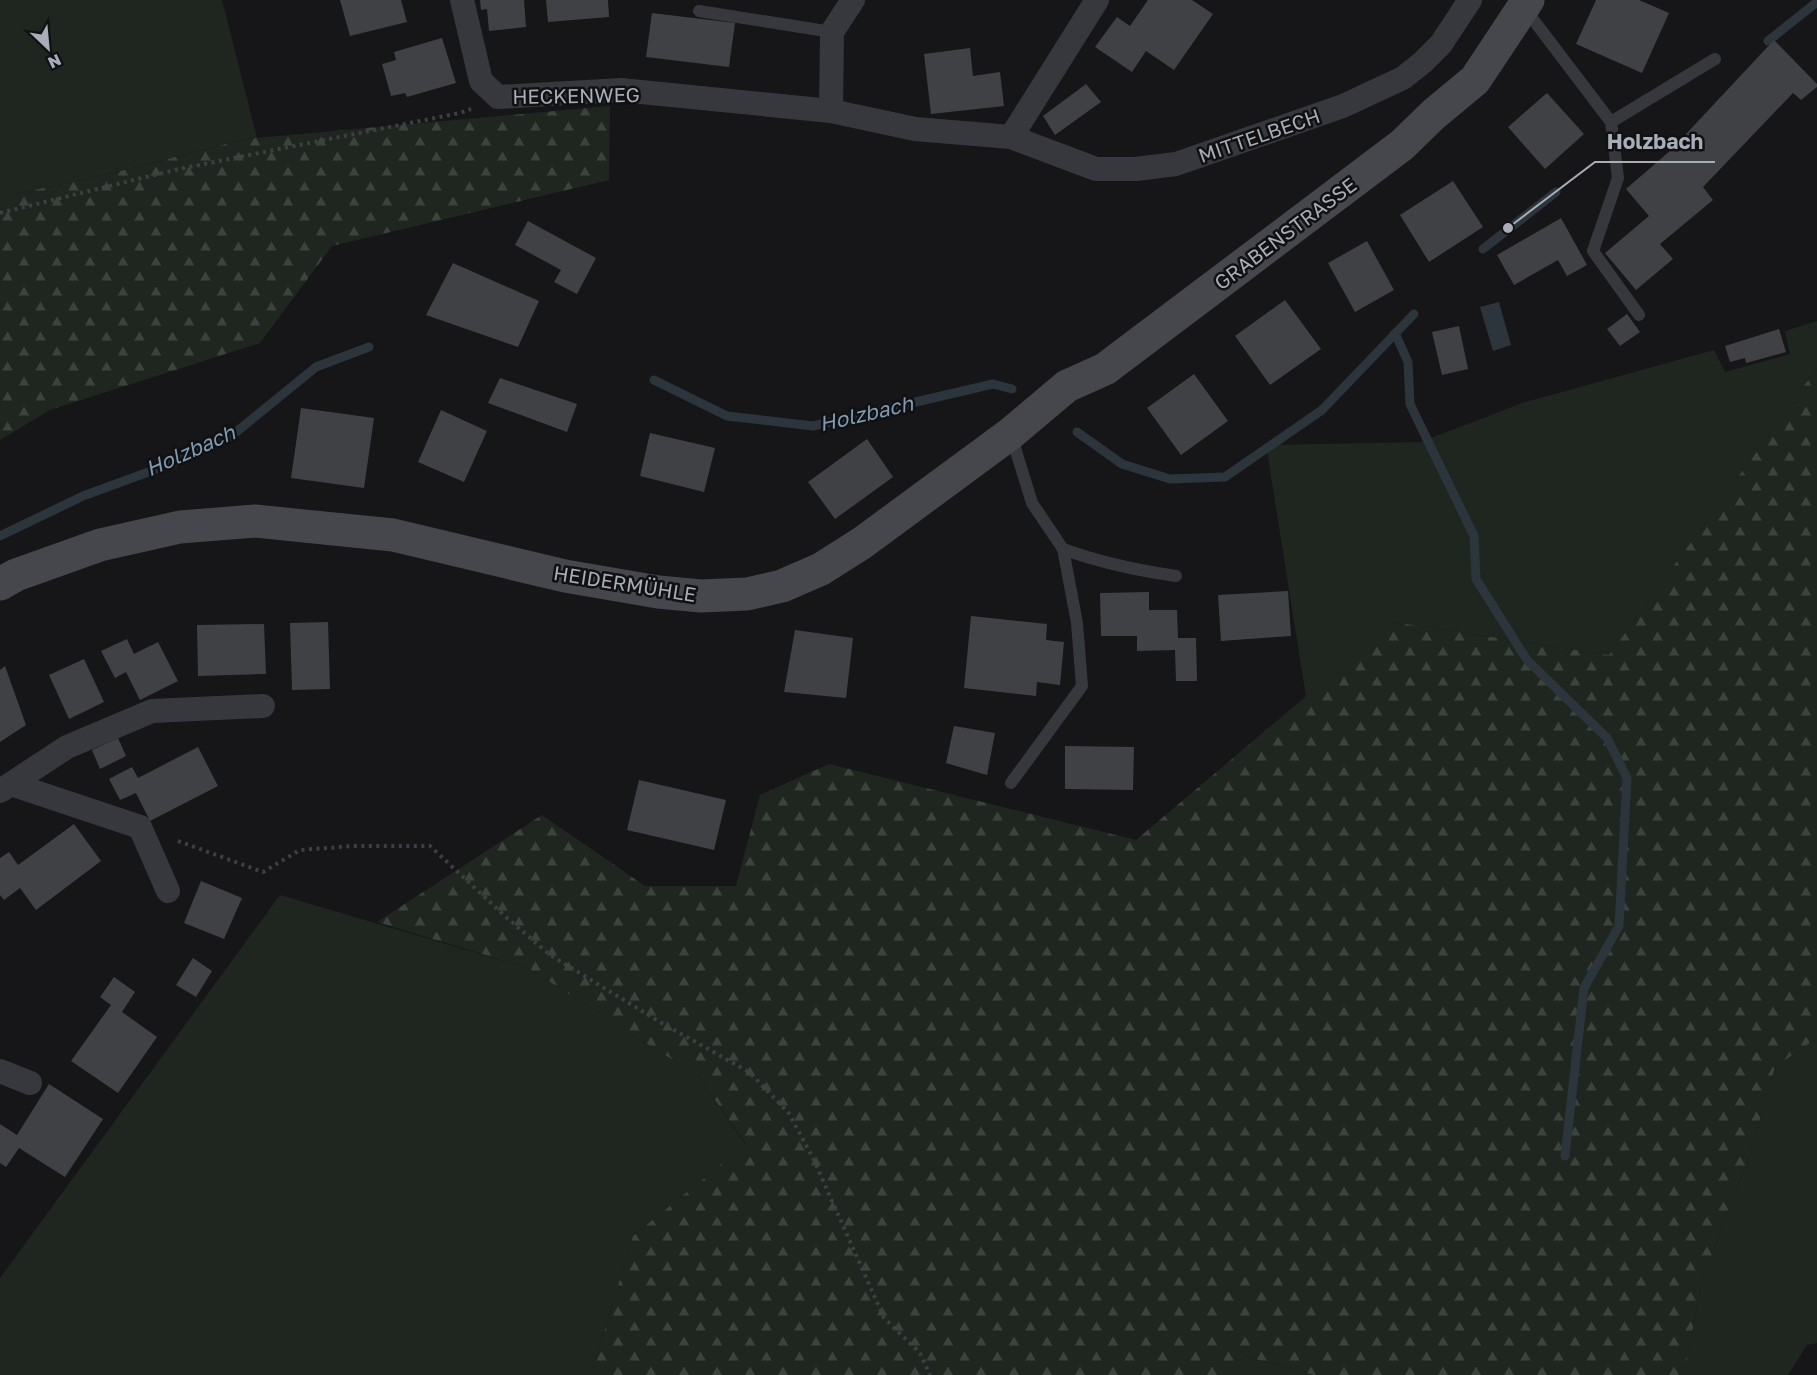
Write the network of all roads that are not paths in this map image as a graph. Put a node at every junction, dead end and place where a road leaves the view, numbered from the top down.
1 (462, 0) edge
2 (1097, 0) edge
3 (1470, 0) edge
4 (849, 2) edge
5 (1526, 4) edge
6 (699, 11) dead end
7 (832, 32) junction
8 (1715, 59) dead end
9 (831, 111) junction
10 (1611, 122) junction
11 (1011, 137) junction
12 (1639, 315) dead end
13 (1010, 434) junction
14 (1063, 549) junction
15 (1176, 576) dead end
16 (0, 584) edge
17 (263, 706) dead end
18 (1011, 783) dead end
19 (5, 788) edge
20 (168, 891) dead end
21 (0, 1071) edge
22 (30, 1083) dead end

1 - 9 street, HECKENWEG
2 - 11 street
3 - 11 street, MITTELBECH
4 - 7 street
5 - 10 lane
5 - 13 street, GRABENSTRASSE
6 - 7 lane
7 - 9 street
8 - 10 lane
9 - 11 street, MITTELBECH
10 - 12 lane
13 - 14 lane
13 - 16 street, HEIDERMÜHLE
14 - 15 lane
14 - 18 lane
17 - 19 street
19 - 20 street
21 - 22 street

